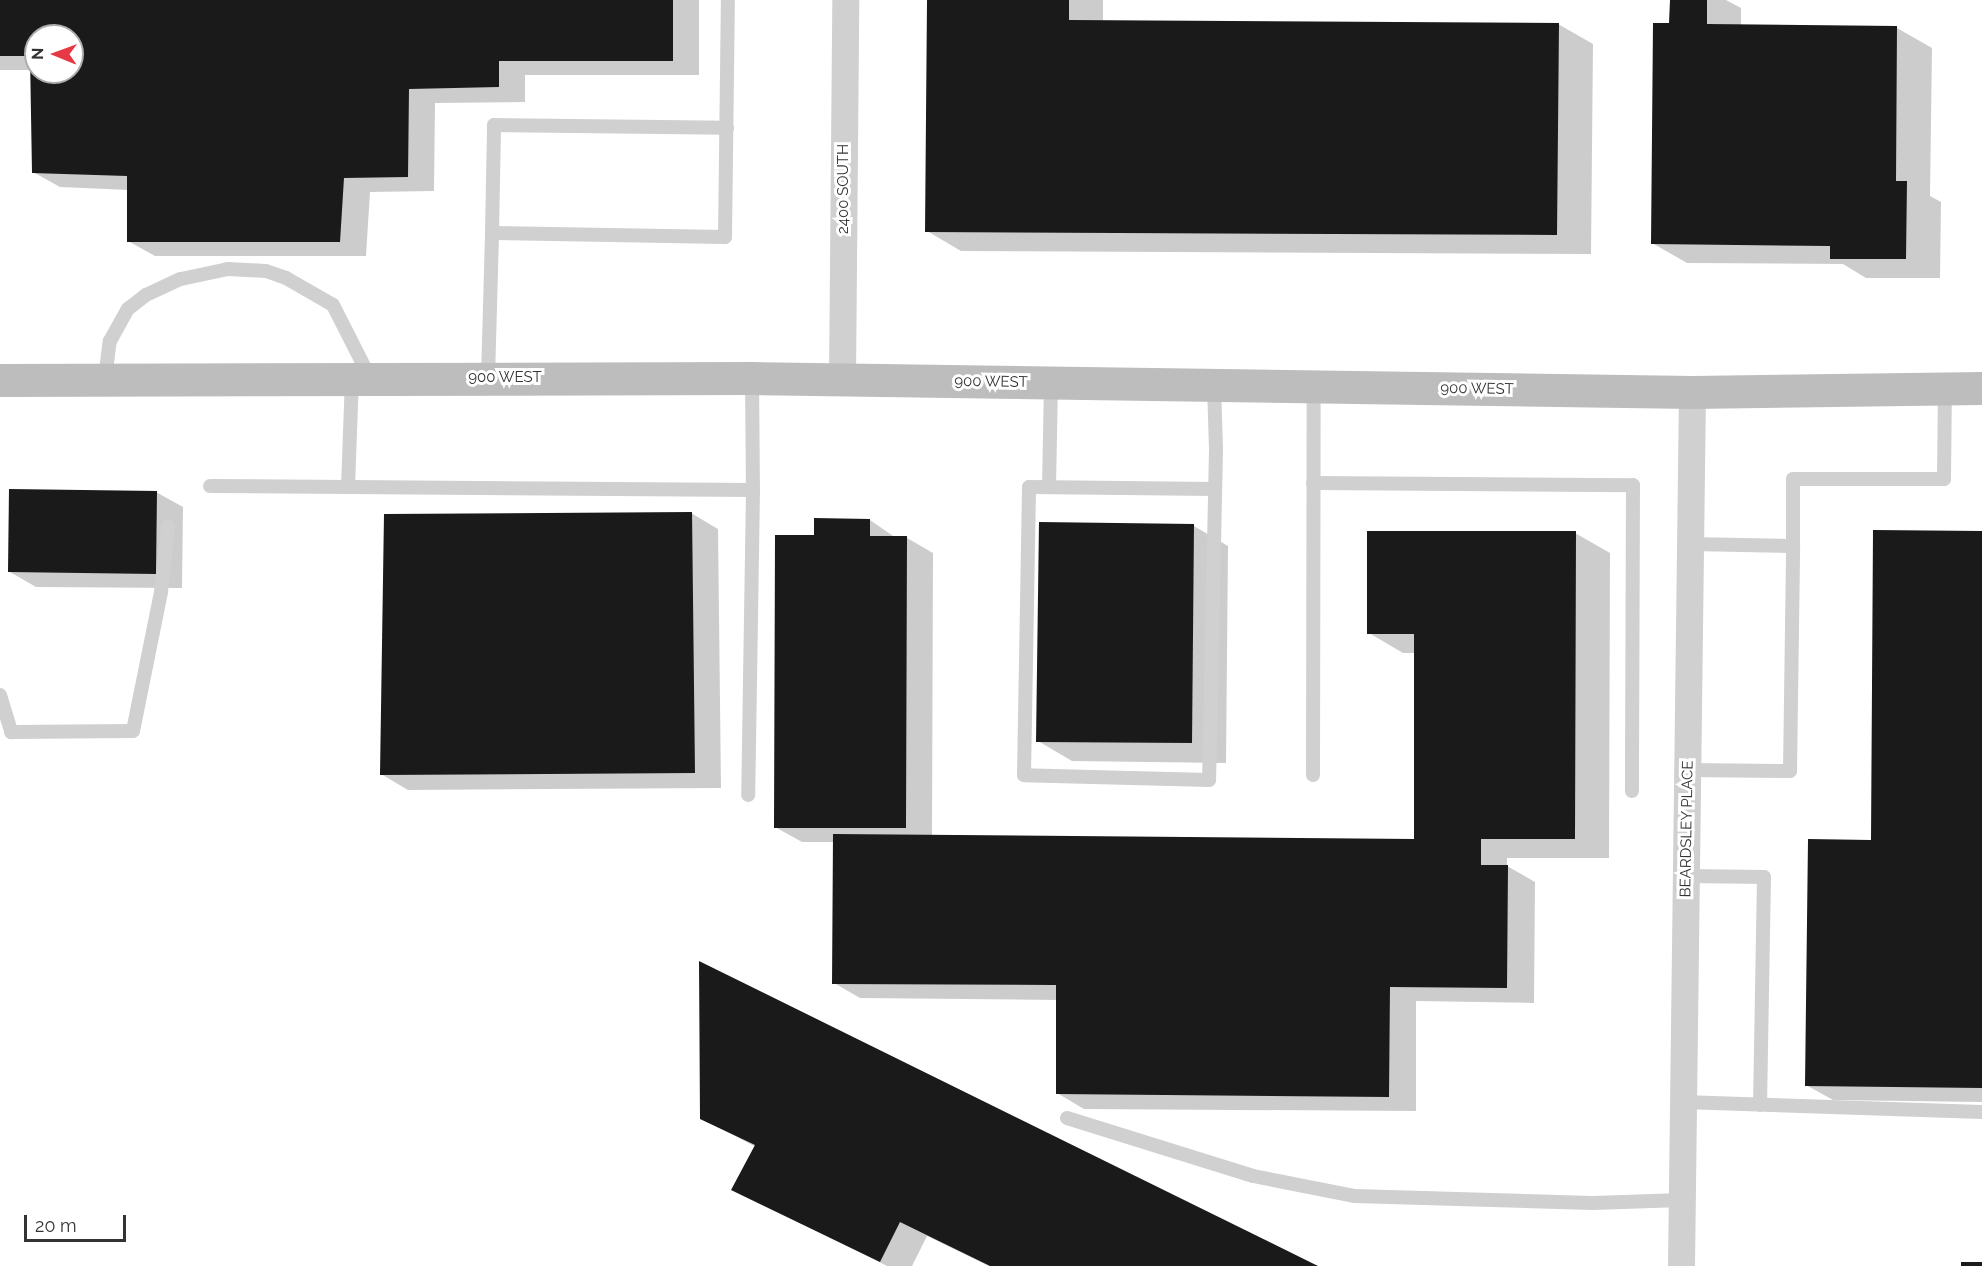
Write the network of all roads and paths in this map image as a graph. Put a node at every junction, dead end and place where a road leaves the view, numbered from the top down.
1 (728, 0) edge
2 (845, 0) edge
3 (727, 128) junction
4 (492, 233) junction
5 (361, 378) junction
6 (488, 378) junction
7 (752, 378) junction
8 (105, 379) junction
9 (842, 379) junction
10 (0, 380) edge
11 (1051, 383) junction
12 (1214, 385) junction
13 (1314, 386) junction
14 (1945, 388) junction
15 (1982, 388) edge
16 (1692, 392) junction
17 (1313, 483) junction
18 (210, 486) dead end
19 (348, 487) junction
20 (1049, 487) junction
21 (1214, 489) junction
22 (753, 490) junction
23 (168, 526) dead end
24 (1690, 544) junction
25 (1793, 546) junction
26 (0, 695) edge
27 (1687, 770) junction
28 (1313, 775) dead end
29 (1632, 791) dead end
30 (748, 795) dead end
31 (1686, 876) junction
32 (1683, 1102) junction
33 (1760, 1105) junction
34 (1982, 1112) edge
35 (1067, 1118) dead end
36 (1682, 1200) junction
37 (1681, 1266) edge

1 - 3 lane
2 - 9 street, 2400 SOUTH
3 - 4 lane
3 - 4 lane
4 - 6 lane
5 - 6 main road, 900 WEST
5 - 8 main road, 900 WEST
5 - 8 lane
5 - 19 lane
6 - 7 main road, 900 WEST
7 - 9 main road, 900 WEST
7 - 22 lane
8 - 10 main road, 900 WEST
9 - 11 main road, 900 WEST
11 - 12 main road, 900 WEST
11 - 20 lane
12 - 13 main road, 900 WEST
12 - 21 lane
13 - 16 main road, 900 WEST
13 - 17 lane
14 - 15 main road, 900 WEST
14 - 16 main road, 900 WEST
14 - 25 lane
16 - 24 street, BEARDSLEY PLACE
17 - 28 lane
17 - 29 lane
18 - 19 lane
19 - 22 lane
20 - 21 lane
20 - 21 lane
22 - 30 lane
23 - 26 lane
24 - 25 lane
24 - 27 street, BEARDSLEY PLACE
25 - 27 lane
27 - 31 street, BEARDSLEY PLACE
31 - 32 street, BEARDSLEY PLACE
31 - 33 lane
32 - 33 lane
32 - 36 street, BEARDSLEY PLACE
33 - 34 lane
35 - 36 lane
36 - 37 street, BEARDSLEY PLACE

